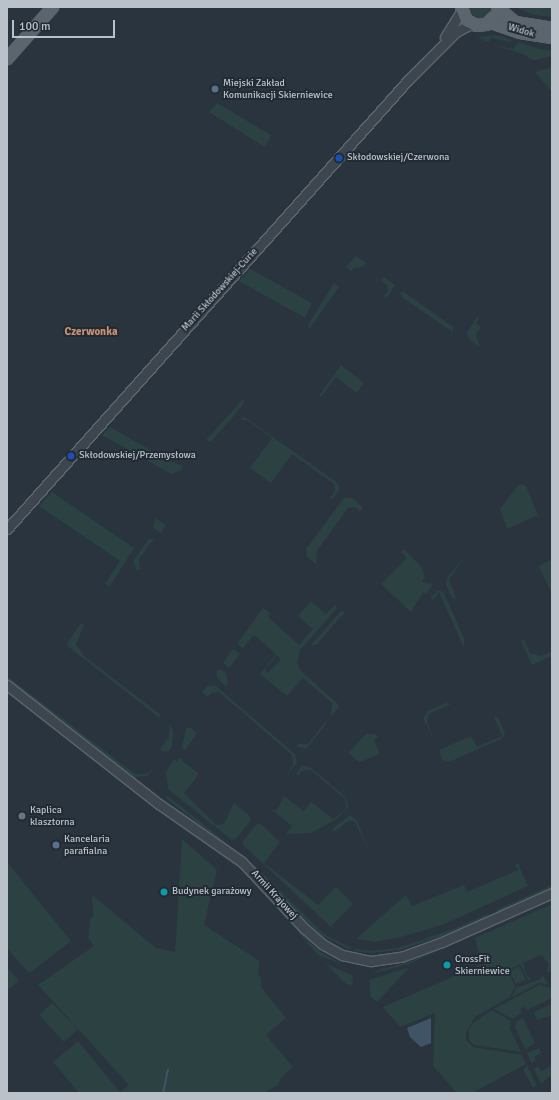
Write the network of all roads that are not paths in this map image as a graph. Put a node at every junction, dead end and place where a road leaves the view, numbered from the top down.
1 (52, 7) edge
2 (497, 7) edge
3 (461, 9) edge
4 (490, 22) junction
5 (471, 24) junction
6 (552, 28) edge
7 (552, 37) edge
8 (435, 52) junction
9 (7, 58) edge
10 (7, 529) edge
11 (7, 685) edge
12 (552, 893) edge

1 - 9 main road
2 - 4 main road
2 - 6 main road, Widok
3 - 5 main road
3 - 8 street, Marii Skłodowskiej-Curie
4 - 5 main road
4 - 7 main road, Widok
5 - 8 street, Marii Skłodowskiej-Curie
8 - 10 street, Marii Skłodowskiej-Curie
11 - 12 street, Armii Krajowej

